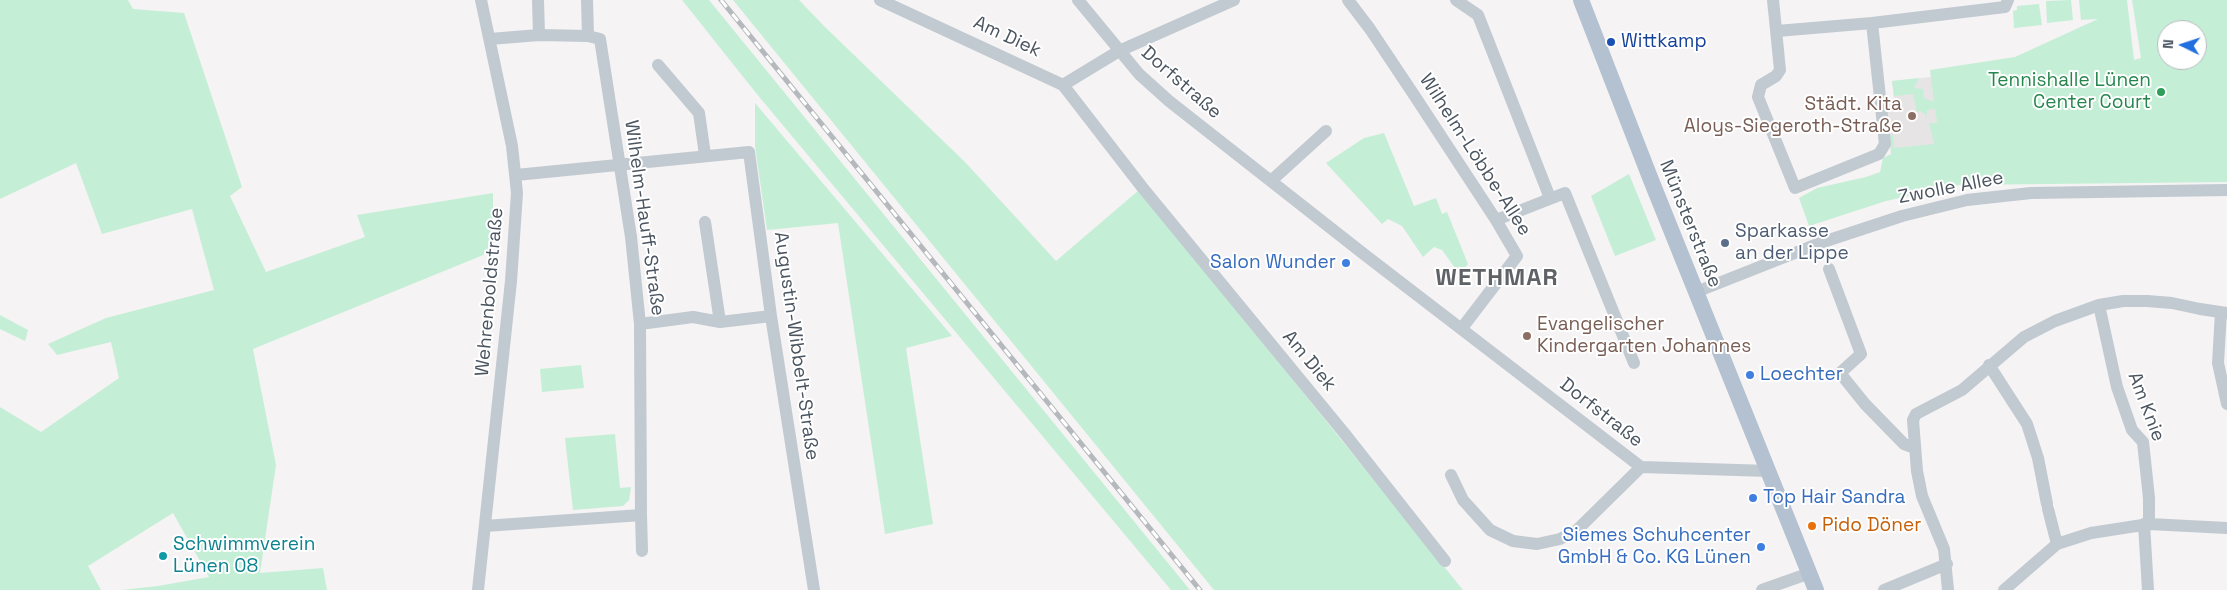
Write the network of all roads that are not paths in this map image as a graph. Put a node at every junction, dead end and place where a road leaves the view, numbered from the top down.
1 (481, 0) edge
2 (538, 0) edge
3 (587, 0) edge
4 (880, 0) edge
5 (1078, 0) edge
6 (1234, 0) edge
7 (1348, 0) edge
8 (1456, 0) edge
9 (1581, 0) edge
10 (1773, 0) edge
11 (2008, 0) edge
12 (1872, 23) junction
13 (1777, 31) junction
14 (539, 35) junction
15 (588, 36) junction
16 (490, 39) junction
17 (1119, 51) junction
18 (658, 65) dead end
19 (1063, 85) junction
20 (1326, 131) dead end
21 (705, 155) junction
22 (619, 166) junction
23 (516, 175) junction
24 (1272, 180) junction
25 (2227, 190) edge
26 (1550, 198) junction
27 (1496, 220) junction
28 (706, 222) dead end
29 (1829, 270) dead end
30 (1696, 292) junction
31 (2099, 305) junction
32 (2224, 312) edge
33 (771, 316) junction
34 (720, 322) junction
35 (640, 324) junction
36 (1462, 328) junction
37 (1634, 363) dead end
38 (1989, 365) junction
39 (2227, 404) edge
40 (1915, 448) junction
41 (1641, 467) junction
42 (1769, 472) junction
43 (1451, 475) dead end
44 (642, 515) junction
45 (2146, 524) junction
46 (485, 526) junction
47 (2227, 528) edge
48 (2057, 544) junction
49 (642, 551) dead end
50 (1445, 561) dead end
51 (1947, 564) junction
52 (1810, 573) junction
53 (478, 590) edge
54 (814, 590) edge
55 (1762, 590) edge
56 (1816, 590) edge
57 (1884, 590) edge
58 (1948, 590) edge
59 (2004, 590) edge
60 (2148, 590) edge

1 - 16 street, Wehrenboldstraße
2 - 14 street
3 - 15 street
4 - 19 street, Am Diek
5 - 17 street, Dorfstraße
6 - 17 street
7 - 27 street, Wilhelm-Löbbe-Allee
8 - 26 street
9 - 30 main road, Münsterstraße
10 - 13 street
11 - 12 street
12 - 13 street
12 - 13 street
14 - 15 street
14 - 16 street
15 - 22 street, Wilhelm-Hauff-Straße
16 - 23 street, Wehrenboldstraße
17 - 19 street
17 - 24 street, Dorfstraße
18 - 21 street
19 - 50 street, Am Diek
20 - 24 street
21 - 22 street, Augustin-Wibbelt-Straße
21 - 33 street, Augustin-Wibbelt-Straße
22 - 23 street, Augustin-Wibbelt-Straße
22 - 35 street, Wilhelm-Hauff-Straße
23 - 46 street, Wehrenboldstraße
24 - 36 street, Dorfstraße
25 - 30 street, Zwolle Allee
26 - 27 street
26 - 37 street
27 - 36 street, Wilhelm-Löbbe-Allee
28 - 34 street
29 - 40 street
30 - 42 main road, Münsterstraße
31 - 32 street
31 - 38 street
31 - 45 street, Am Knie
32 - 39 street
33 - 34 street
33 - 54 street, Augustin-Wibbelt-Straße
34 - 35 street
35 - 44 street, Wilhelm-Hauff-Straße
36 - 41 street, Dorfstraße
38 - 40 street
38 - 48 street
40 - 51 street
41 - 42 street, Dorfstraße
41 - 43 street
42 - 52 main road, Münsterstraße
44 - 46 street
44 - 49 street, Wilhelm-Hauff-Straße
45 - 47 street
45 - 48 street
45 - 60 street, Am Knie
46 - 53 street, Wehrenboldstraße
48 - 59 street
51 - 57 street
51 - 58 street
52 - 55 street
52 - 56 main road, Münsterstraße

